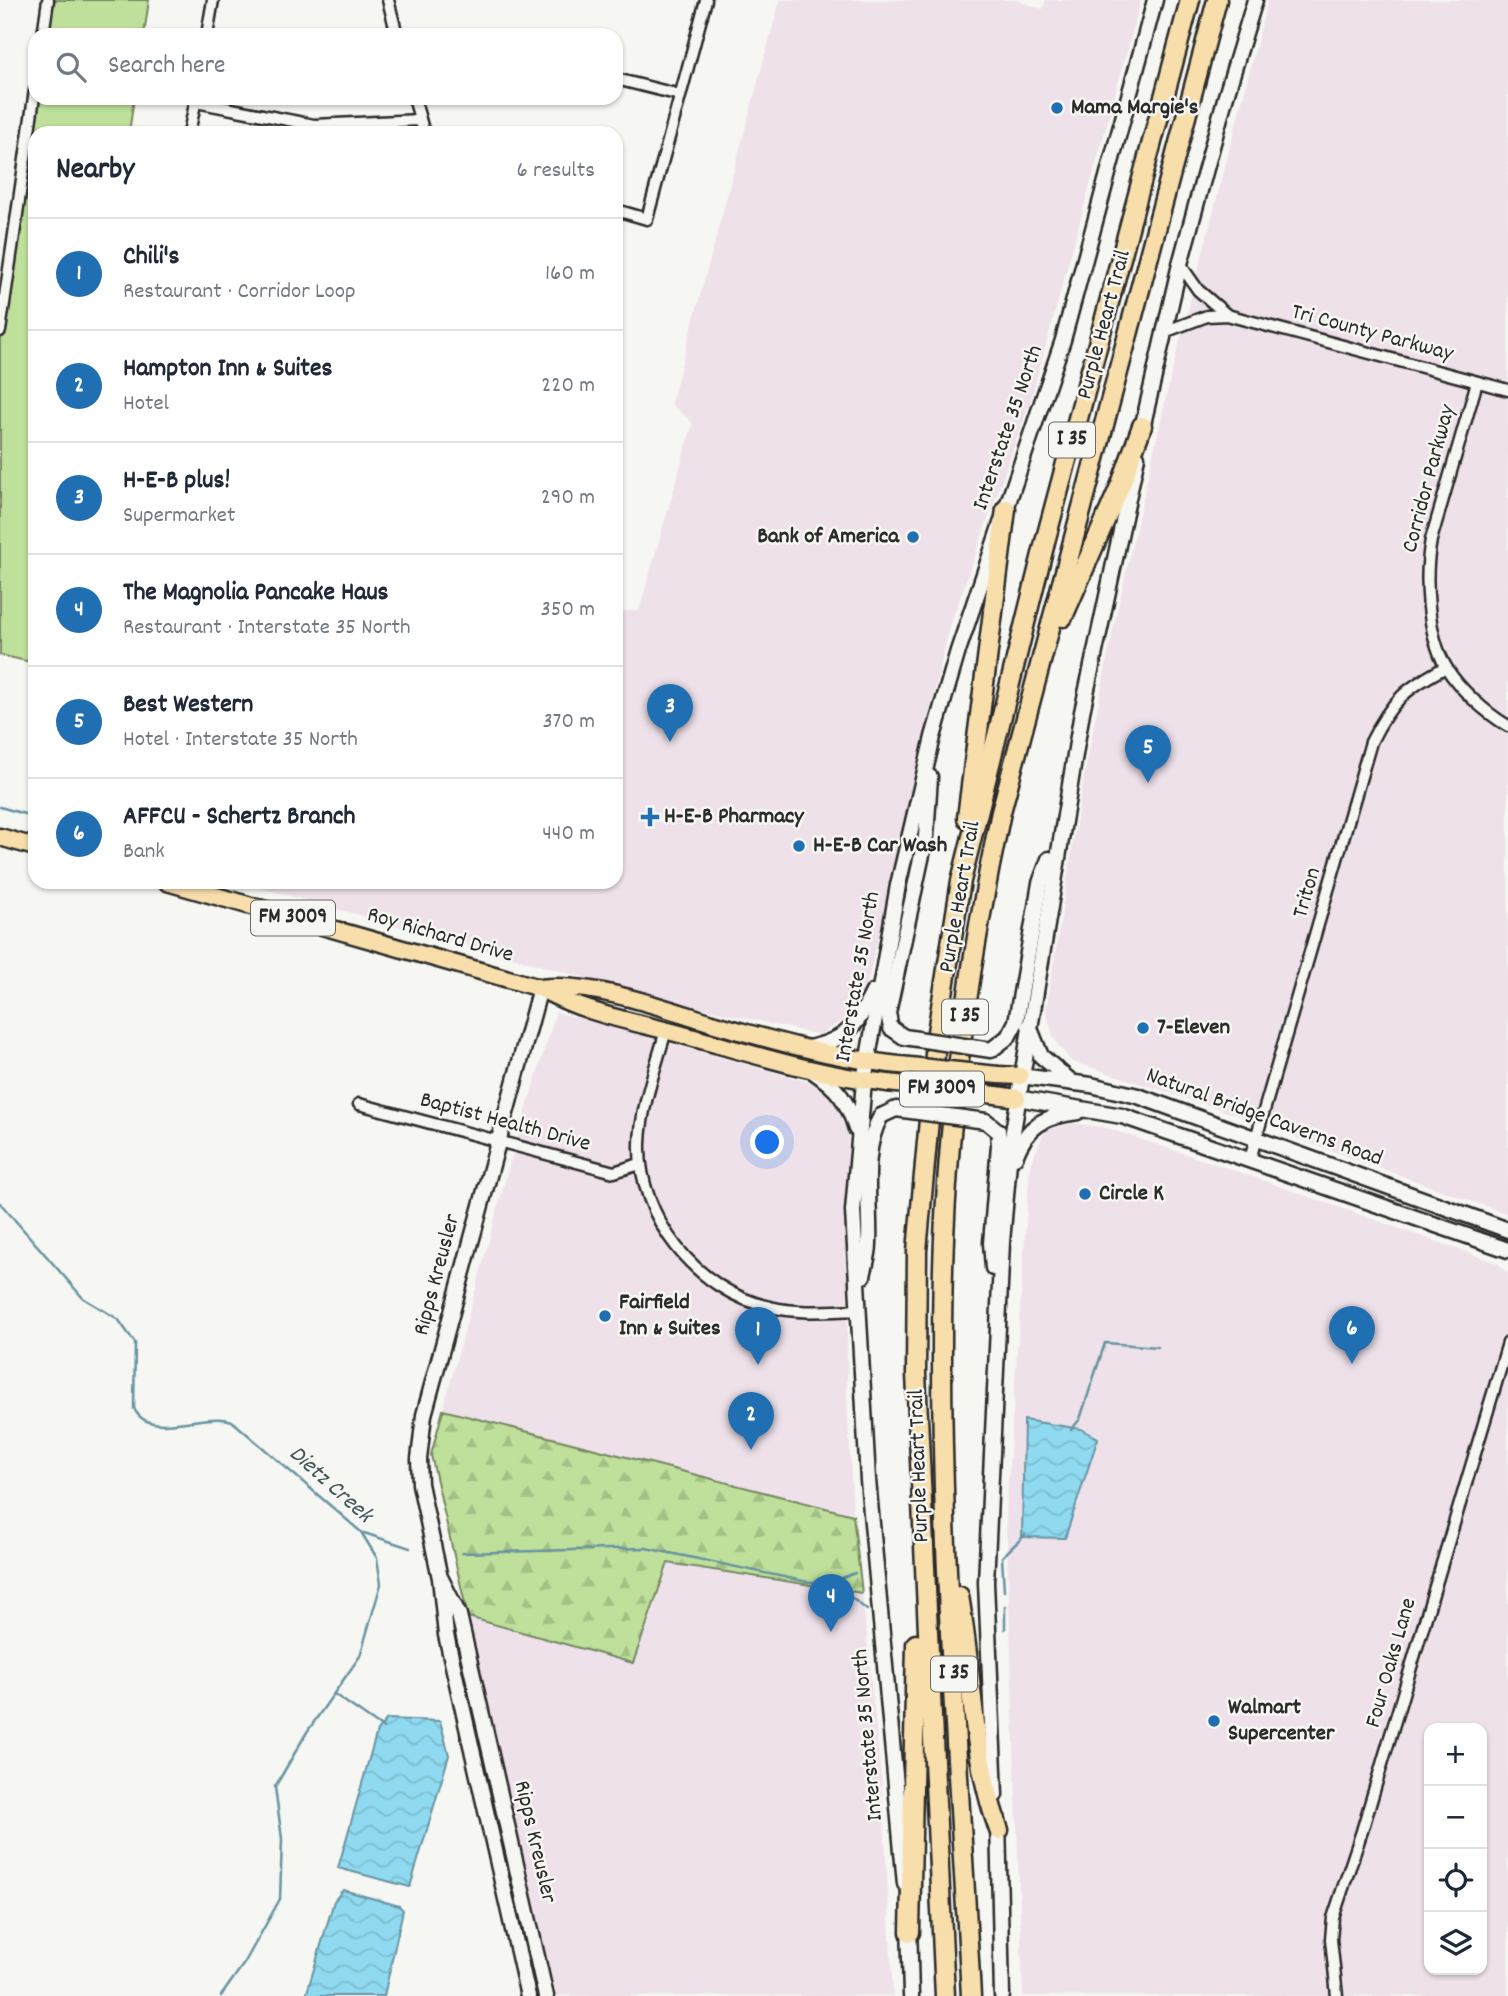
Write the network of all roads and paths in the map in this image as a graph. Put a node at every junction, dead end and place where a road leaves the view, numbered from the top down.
1 (48, 0) edge
2 (213, 0) edge
3 (388, 0) edge
4 (706, 0) edge
5 (1155, 0) edge
6 (1190, 0) edge
7 (1217, 0) edge
8 (1255, 0) edge
9 (44, 28) edge
10 (208, 28) edge
11 (395, 28) edge
12 (623, 81) edge
13 (680, 95) junction
14 (33, 105) edge
15 (195, 105) edge
16 (218, 105) edge
17 (416, 105) edge
18 (420, 120) junction
19 (30, 126) edge
20 (190, 126) edge
21 (422, 126) edge
22 (28, 138) edge
23 (623, 212) edge
24 (1180, 264) junction
25 (1227, 315) junction
26 (0, 331) edge
27 (1164, 332) junction
28 (1477, 382) junction
29 (1508, 390) edge
30 (1142, 426) junction
31 (1006, 509) junction
32 (1446, 667) junction
33 (1035, 689) junction
34 (1508, 726) edge
35 (933, 737) junction
36 (1061, 828) junction
37 (0, 837) edge
38 (28, 845) edge
39 (961, 881) junction
40 (219, 889) edge
41 (880, 978) junction
42 (540, 988) junction
43 (1028, 1025) junction
44 (666, 1030) junction
45 (805, 1048) junction
46 (867, 1061) junction
47 (810, 1069) junction
48 (1020, 1076) junction
49 (864, 1081) junction
50 (1074, 1083) junction
51 (1017, 1098) junction
52 (359, 1104) dead end
53 (1097, 1110) junction
54 (859, 1137) junction
55 (1257, 1139) junction
56 (498, 1140) junction
57 (1250, 1159) junction
58 (640, 1164) junction
59 (1007, 1175) junction
60 (1508, 1230) edge
61 (1490, 1244) junction
62 (1508, 1250) edge
63 (1508, 1260) edge
64 (860, 1303) junction
65 (999, 1336) junction
66 (1508, 1343) edge
67 (946, 1522) junction
68 (922, 1543) junction
69 (440, 1578) junction
70 (999, 1830) junction
71 (910, 1933) junction
72 (528, 1996) edge
73 (546, 1996) edge
74 (911, 1996) edge
75 (945, 1996) edge
76 (971, 1996) edge
77 (1002, 1996) edge
78 (1337, 1996) edge

1 - 9 street
2 - 10 street
3 - 11 street
4 - 13 street
5 - 31 main road, Interstate 35 North
6 - 39 highway, Purple Heart Trail / I 35
7 - 33 highway, Purple Heart Trail / I 35
8 - 24 main road
12 - 13 street
13 - 23 street
14 - 19 street
15 - 20 street
16 - 18 street
17 - 18 street
18 - 21 street
22 - 26 street
24 - 25 street, Tri County Parkway
24 - 27 main road
25 - 27 street, Tri County Parkway
25 - 28 street, Tri County Parkway
27 - 30 main road
28 - 29 street, Tri County Parkway
28 - 32 street, Corridor Parkway
30 - 33 highway
30 - 36 main road
31 - 35 main road, Interstate 35 North
31 - 39 highway
32 - 34 street, Corridor Parkway
32 - 55 street, Triton
33 - 67 highway, Purple Heart Trail / I 35
35 - 36 main road, bridge
35 - 41 main road, Interstate 35 North
36 - 43 main road
37 - 38 main road
39 - 68 highway, Purple Heart Trail / I 35
40 - 42 main road, Roy Richard Drive / FM 3009
41 - 45 main road
41 - 46 main road, Interstate 35 North
42 - 44 main road, Roy Richard Drive / FM 3009
42 - 45 main road, Roy Richard Drive / FM 3009
42 - 56 main road, Ripps Kreusler
43 - 48 main road
43 - 50 main road
44 - 47 main road, Roy Richard Drive / FM 3009
44 - 58 street
45 - 46 main road, Roy Richard Drive / FM 3009
46 - 48 main road, Natural Bridge Caverns Road / FM 3009, bridge
46 - 49 main road, Interstate 35 North
47 - 49 main road, Roy Richard Drive / FM 3009
47 - 54 main road
48 - 50 main road, Natural Bridge Caverns Road / FM 3009
48 - 51 main road
49 - 51 main road, FM 3009, bridge
49 - 54 main road, Interstate 35 North
50 - 55 main road, Natural Bridge Caverns Road / FM 3009
51 - 53 main road, Natural Bridge Caverns Road / FM 3009
51 - 59 main road
52 - 56 street, Baptist Health Drive
53 - 57 main road, Natural Bridge Caverns Road / FM 3009
53 - 59 main road
54 - 64 main road, Interstate 35 North
55 - 57 street, Triton
55 - 60 main road, Natural Bridge Caverns Road / FM 3009
56 - 58 street, Baptist Health Drive
56 - 69 main road, Ripps Kreusler
57 - 61 main road, Natural Bridge Caverns Road / FM 3009
58 - 64 street
59 - 65 main road
61 - 62 main road, Natural Bridge Caverns Road / FM 3009
61 - 63 main road
64 - 65 main road, bridge
64 - 71 main road, Interstate 35 North
65 - 70 main road
66 - 78 street, Four Oaks Lane
67 - 70 highway
67 - 76 highway, Purple Heart Trail / I 35
68 - 71 highway
68 - 75 highway, Purple Heart Trail / I 35
69 - 72 main road, Ripps Kreusler
69 - 73 main road, Ripps Kreusler
70 - 77 main road
71 - 74 main road, Interstate 35 North

